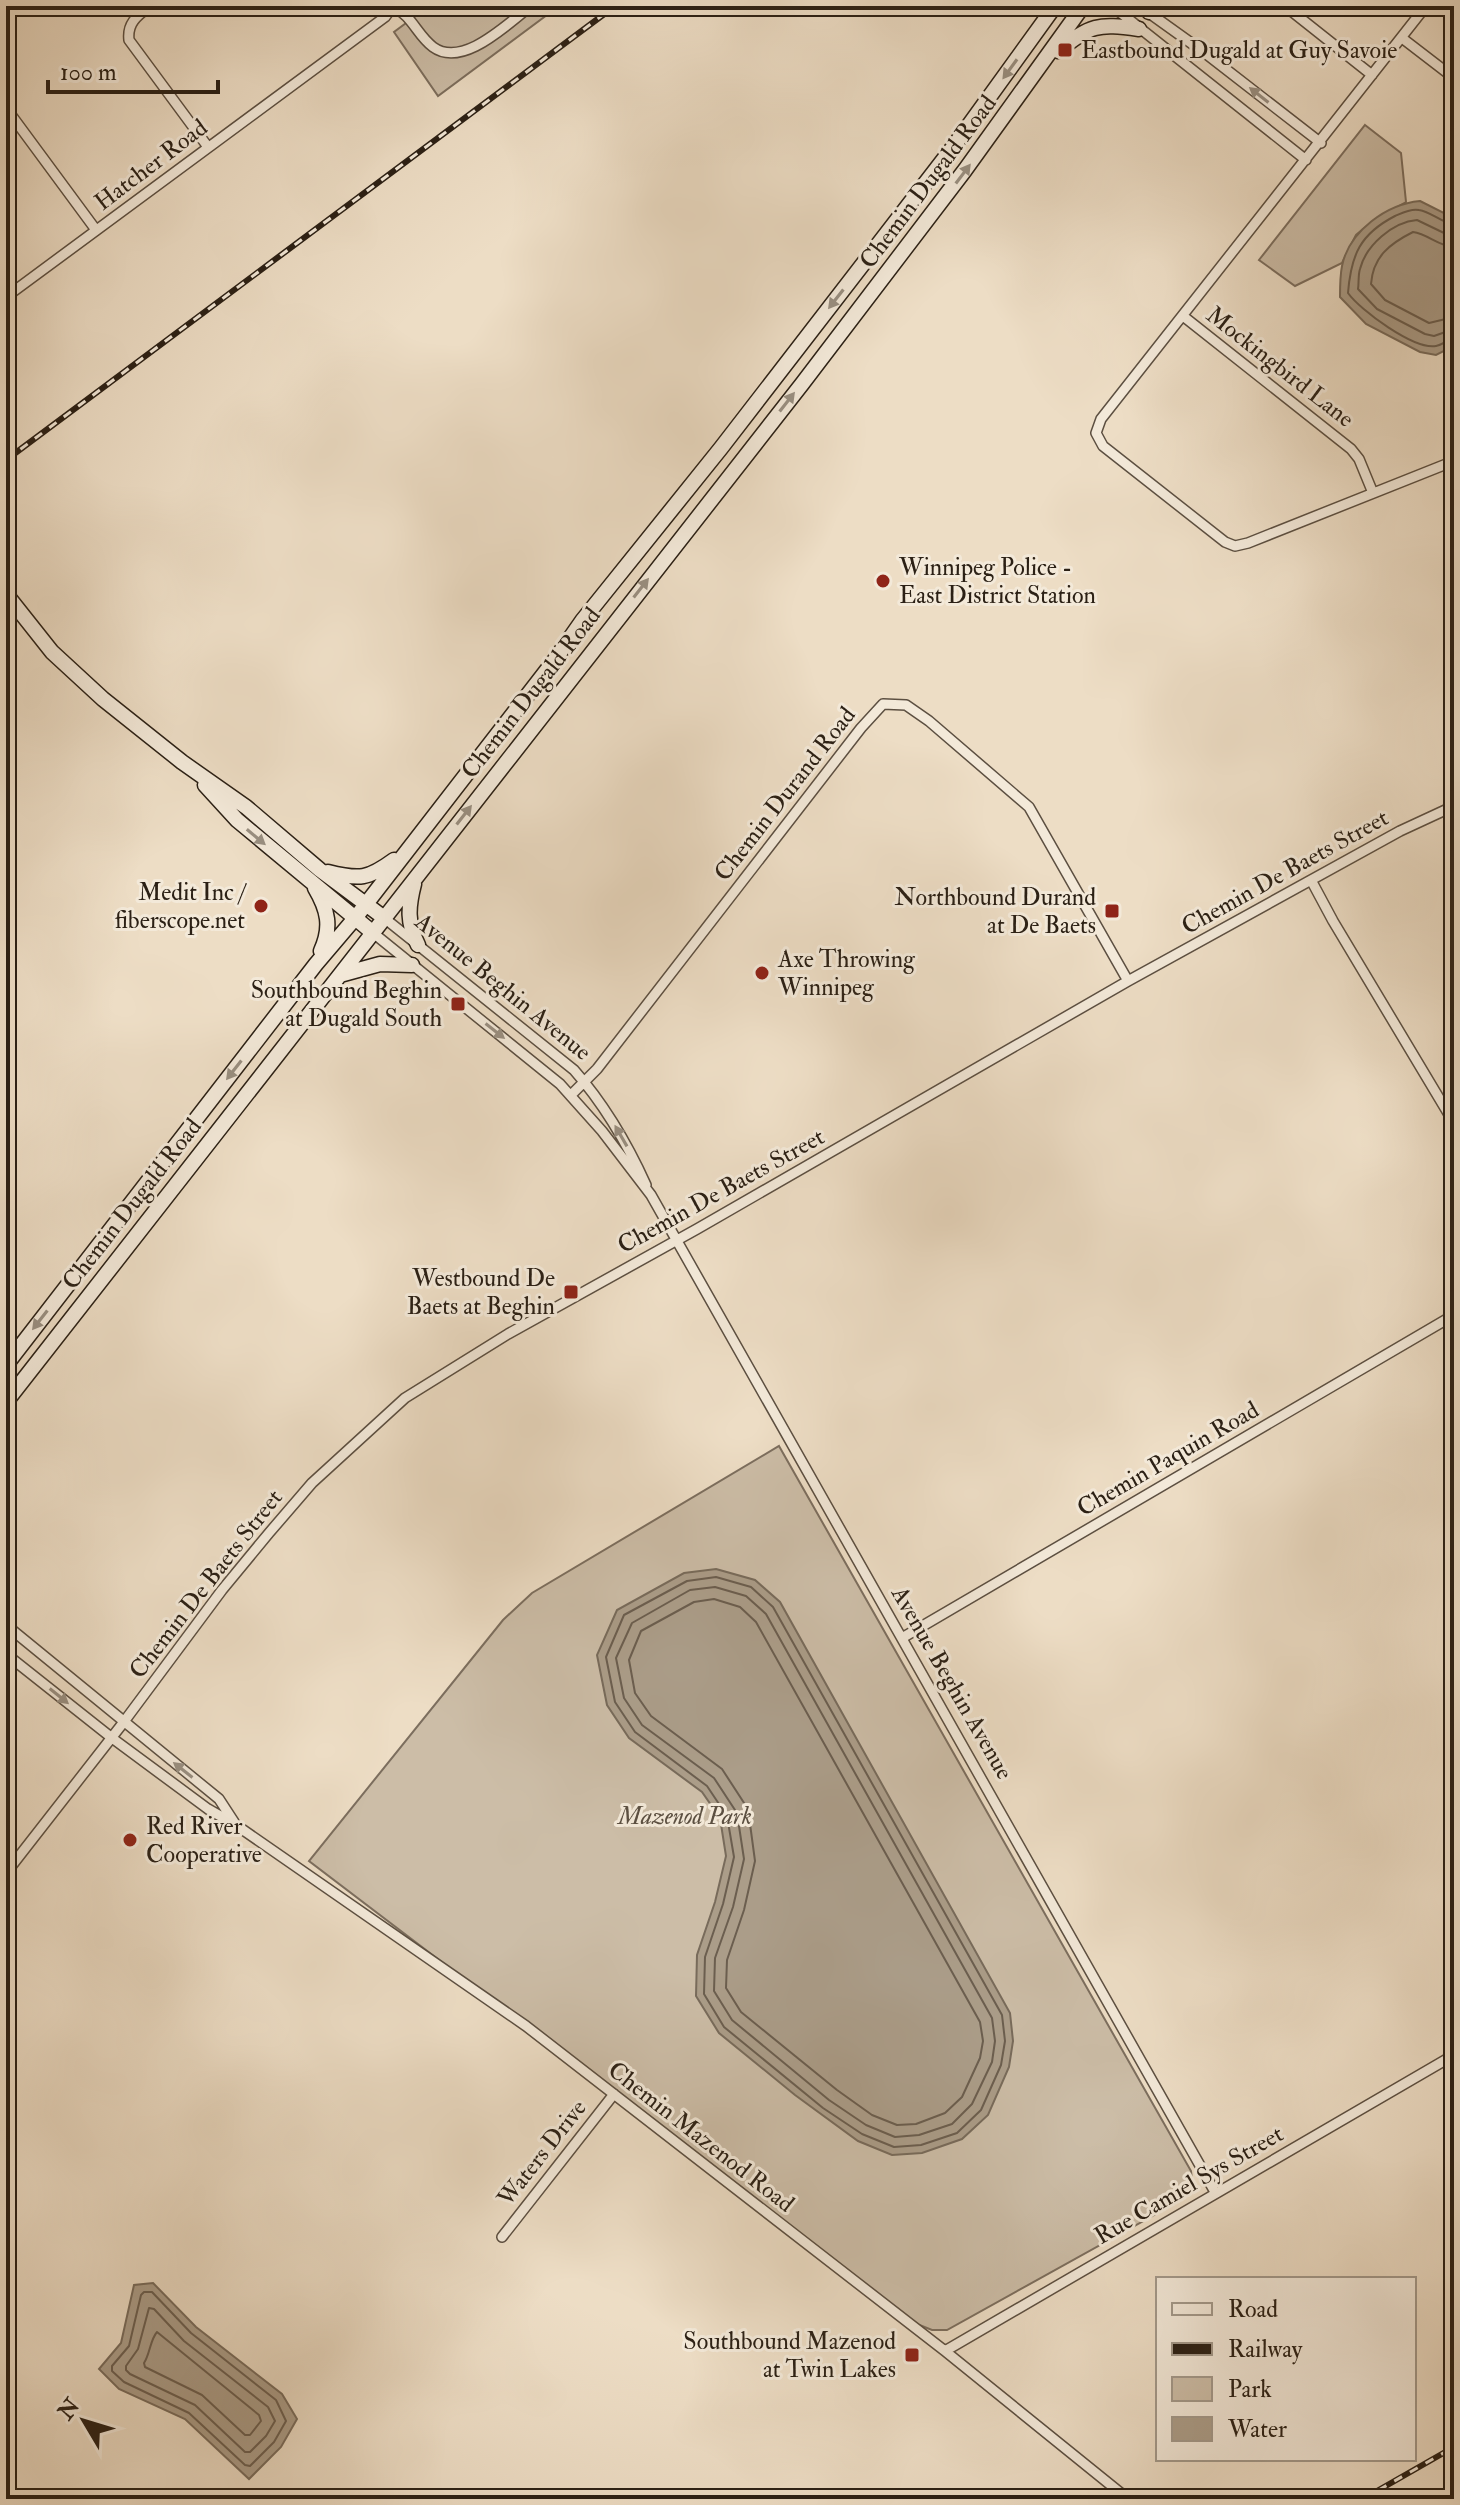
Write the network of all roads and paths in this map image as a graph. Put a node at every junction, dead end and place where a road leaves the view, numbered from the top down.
1 (150, 6) edge
2 (393, 6) edge
3 (531, 6) edge
4 (1055, 6) edge
5 (1083, 6) edge
6 (1112, 6) edge
7 (1285, 6) edge
8 (1426, 6) edge
9 (1145, 8) edge
10 (1139, 29) junction
11 (1402, 38) junction
12 (1045, 61) junction
13 (1372, 75) junction
14 (1454, 78) edge
15 (6, 108) edge
16 (1321, 143) junction
17 (208, 147) junction
18 (1306, 160) junction
19 (96, 230) junction
20 (6, 297) edge
21 (1183, 316) junction
22 (1454, 461) edge
23 (1373, 493) junction
24 (6, 594) edge
25 (1454, 806) edge
26 (405, 852) junction
27 (316, 876) junction
28 (416, 876) junction
29 (1311, 880) junction
30 (366, 904) junction
31 (356, 917) junction
32 (383, 917) junction
33 (372, 932) junction
34 (418, 945) junction
35 (316, 964) junction
36 (412, 965) junction
37 (339, 975) junction
38 (1128, 981) junction
39 (584, 1082) junction
40 (571, 1095) junction
41 (1454, 1123) edge
42 (651, 1195) junction
43 (676, 1241) junction
44 (1454, 1315) edge
45 (6, 1365) edge
46 (6, 1402) edge
47 (6, 1625) edge
48 (902, 1638) junction
49 (6, 1654) edge
50 (123, 1723) junction
51 (112, 1738) junction
52 (236, 1825) junction
53 (6, 1873) edge
54 (1454, 2055) edge
55 (614, 2094) junction
56 (1215, 2192) junction
57 (502, 2237) dead end
58 (945, 2351) junction
59 (1128, 2499) edge

1 - 17 street
2 - 3 street
2 - 17 street, Hatcher Road
4 -> 26 main road, Chemin Dugald Road
5 - 12 main road, Chemin Dugald Road
6 - 10 street
7 - 13 street
8 - 11 street
16 -> 9 street
10 - 12 main road
10 - 18 street
11 - 13 street
11 - 14 street
28 -> 12 main road, Chemin Dugald Road
13 - 16 street
15 - 19 street
16 - 18 street
17 - 19 street, Hatcher Road
18 - 21 street
19 - 20 street, Hatcher Road
21 - 23 street, Mockingbird Lane
21 - 23 street
22 - 23 street
24 - 27 main road
25 - 29 street, Chemin De Baets Street
26 - 27 main road
26 - 30 main road, Chemin Dugald Road
27 - 30 main road, Avenue Beghin Avenue
27 - 31 main road, Avenue Beghin Avenue
27 - 35 main road
28 - 32 main road, Chemin Dugald Road
28 - 34 main road
29 - 38 street, Chemin De Baets Street
29 - 41 street
30 - 31 main road, Chemin Dugald Road
30 - 32 main road, Avenue Beghin Avenue
31 - 33 main road, Avenue Beghin Avenue
31 - 35 main road, Chemin Dugald Road
32 - 33 main road, Chemin Dugald Road
32 - 34 street, Avenue Beghin Avenue
33 - 36 street, Avenue Beghin Avenue
33 - 37 main road, Chemin Dugald Road
34 - 39 street, Avenue Beghin Avenue
35 -> 45 main road, Chemin Dugald Road
36 - 37 main road
36 -> 40 street, Avenue Beghin Avenue
37 - 46 main road, Chemin Dugald Road
38 - 39 street, Chemin Durand Road
38 - 43 street, Chemin De Baets Street
39 - 40 street, Chemin Durand Road
42 -> 39 street, Avenue Beghin Avenue
40 - 42 street, Avenue Beghin Avenue
42 - 43 street, Avenue Beghin Avenue
43 - 48 street, Avenue Beghin Avenue
43 - 50 street, Chemin De Baets Street
44 - 48 street, Chemin Paquin Road
47 - 50 street, Chemin Mazenod Road
48 - 56 street, Avenue Beghin Avenue
49 -> 51 street, Chemin Mazenod Road
50 - 51 street, Chemin De Baets Street
52 -> 50 street, Chemin Mazenod Road
51 - 52 street, Chemin Mazenod Road
51 - 53 street, Chemin De Baets Street
52 - 55 street, Chemin Mazenod Road
54 - 56 street, Rue Camiel Sys Street
55 - 57 street, Waters Drive
55 - 58 street, Chemin Mazenod Road
56 - 58 street, Rue Camiel Sys Street
58 - 59 street, Chemin Mazenod Road

